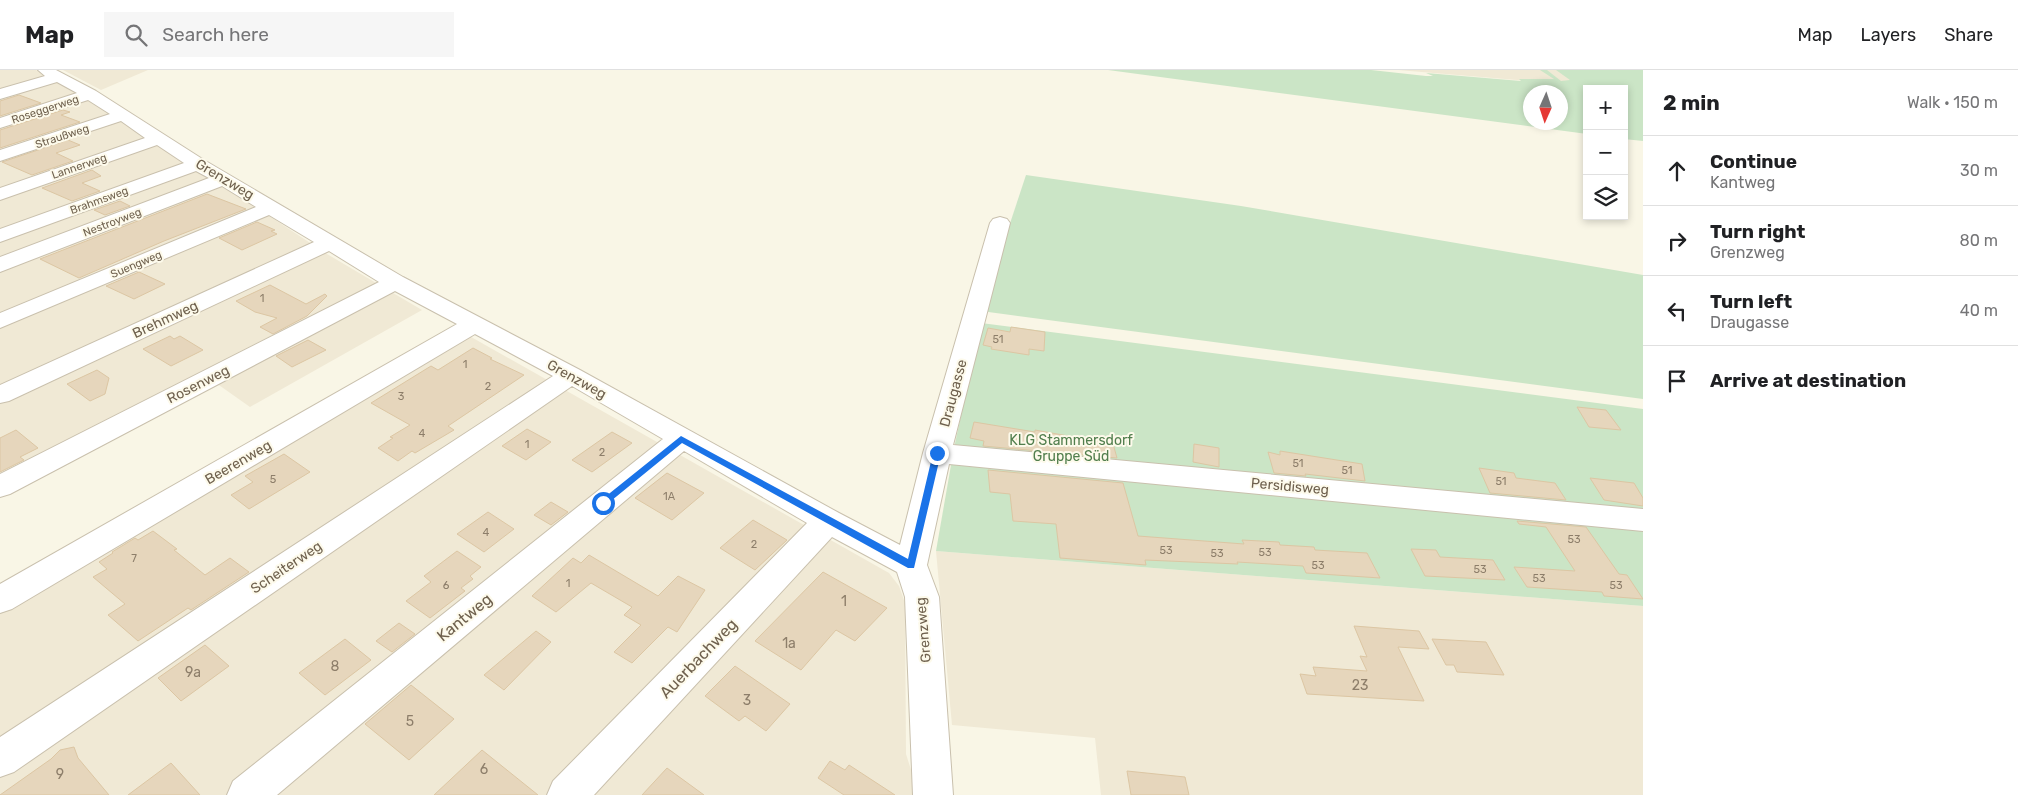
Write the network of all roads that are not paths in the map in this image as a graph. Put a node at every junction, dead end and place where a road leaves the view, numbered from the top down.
1 (52, 74) edge
2 (0, 94) edge
3 (90, 94) junction
4 (124, 115) junction
5 (0, 123) edge
6 (158, 138) junction
7 (0, 156) edge
8 (198, 164) junction
9 (224, 178) junction
10 (0, 194) edge
11 (272, 207) junction
12 (1000, 223) dead end
13 (0, 236) edge
14 (329, 243) junction
15 (0, 265) edge
16 (396, 282) junction
17 (0, 321) edge
18 (475, 324) junction
19 (571, 375) junction
20 (0, 395) edge
21 (681, 439) junction
22 (937, 453) junction
23 (0, 487) edge
24 (1643, 520) edge
25 (828, 521) junction
26 (911, 565) junction
27 (0, 600) edge
28 (0, 759) edge
29 (933, 794) edge
30 (247, 795) edge
31 (567, 795) edge

1 - 2 street
1 - 3 street, Grenzweg
3 - 4 street, Grenzweg
3 - 5 street, Roseggerweg
4 - 6 street, Grenzweg
4 - 7 street, Straußweg
6 - 8 street, Grenzweg
6 - 10 street, Lannerweg
8 - 9 street, Grenzweg
8 - 13 street, Brahmsweg
9 - 11 street, Grenzweg
9 - 15 street, Nestroyweg
11 - 14 street, Grenzweg
11 - 17 street, Suengweg
12 - 22 street, Draugasse
14 - 16 street, Grenzweg
14 - 20 street, Brehmweg
16 - 18 street, Grenzweg
16 - 23 street, Rosenweg
18 - 19 street, Grenzweg
18 - 27 street, Beerenweg
19 - 21 street, Grenzweg
19 - 28 street, Scheiterweg
21 - 25 street, Grenzweg
21 - 30 street, Kantweg
22 - 24 street, Persidisweg
22 - 26 street, Draugasse
25 - 26 street, Grenzweg
25 - 31 street, Auerbachweg
26 - 29 street, Grenzweg

